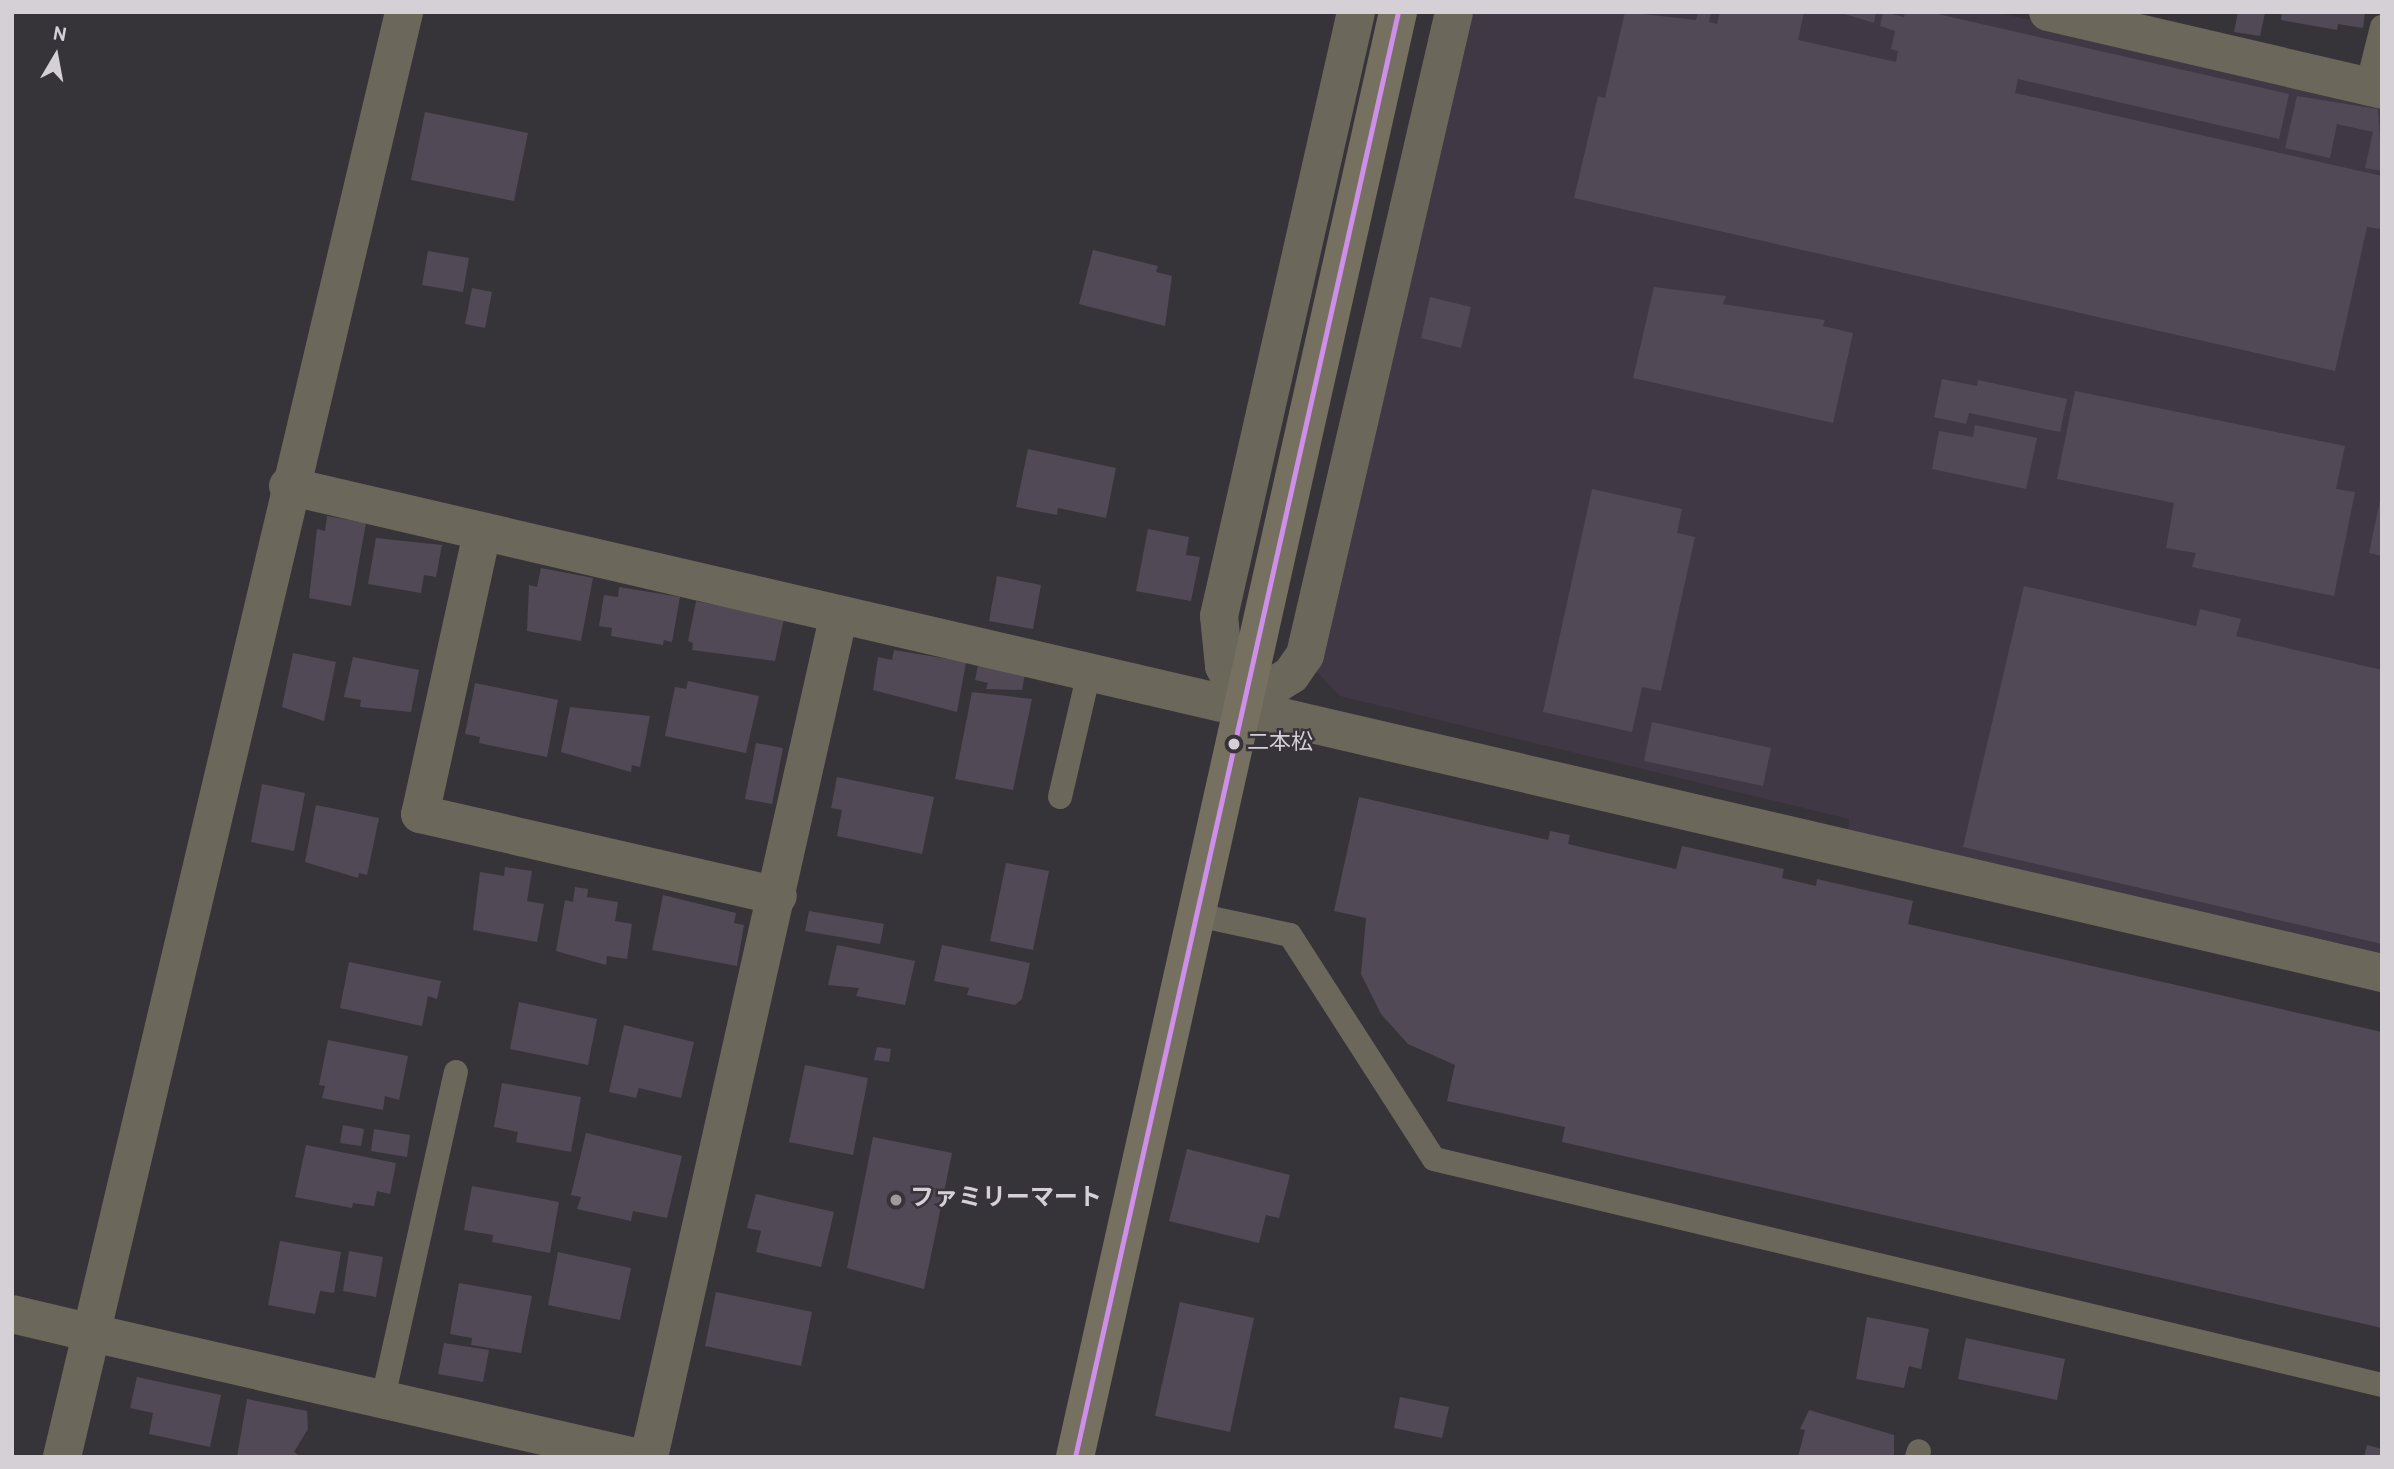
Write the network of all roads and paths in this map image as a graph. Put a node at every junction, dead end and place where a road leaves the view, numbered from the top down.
1 (404, 12) edge
2 (1356, 12) edge
3 (1398, 12) edge
4 (1454, 12) edge
5 (2048, 12) edge
6 (2143, 23) edge
7 (2382, 27) edge
8 (2374, 88) edge
9 (288, 486) junction
10 (482, 533) junction
11 (838, 618) junction
12 (1090, 671) junction
13 (1244, 705) junction
14 (1060, 797) dead end
15 (778, 896) junction
16 (1197, 915) junction
17 (2382, 973) edge
18 (456, 1072) dead end
19 (12, 1314) edge
20 (88, 1332) junction
21 (2382, 1385) edge
22 (383, 1398) junction
23 (62, 1457) edge
24 (635, 1457) edge
25 (649, 1457) edge
26 (1075, 1457) edge

1 - 9 street
2 - 13 street
3 - 13 main road
4 - 13 street
5 - 6 street
6 - 8 street
7 - 8 lane
9 - 10 street
9 - 20 street
10 - 11 street
10 - 15 street
11 - 12 street
11 - 15 street
12 - 13 street
12 - 14 lane
13 - 16 main road
13 - 17 street
15 - 25 street
16 - 21 lane
16 - 26 main road
18 - 22 lane
19 - 20 street
20 - 22 street
20 - 23 street
22 - 24 street

